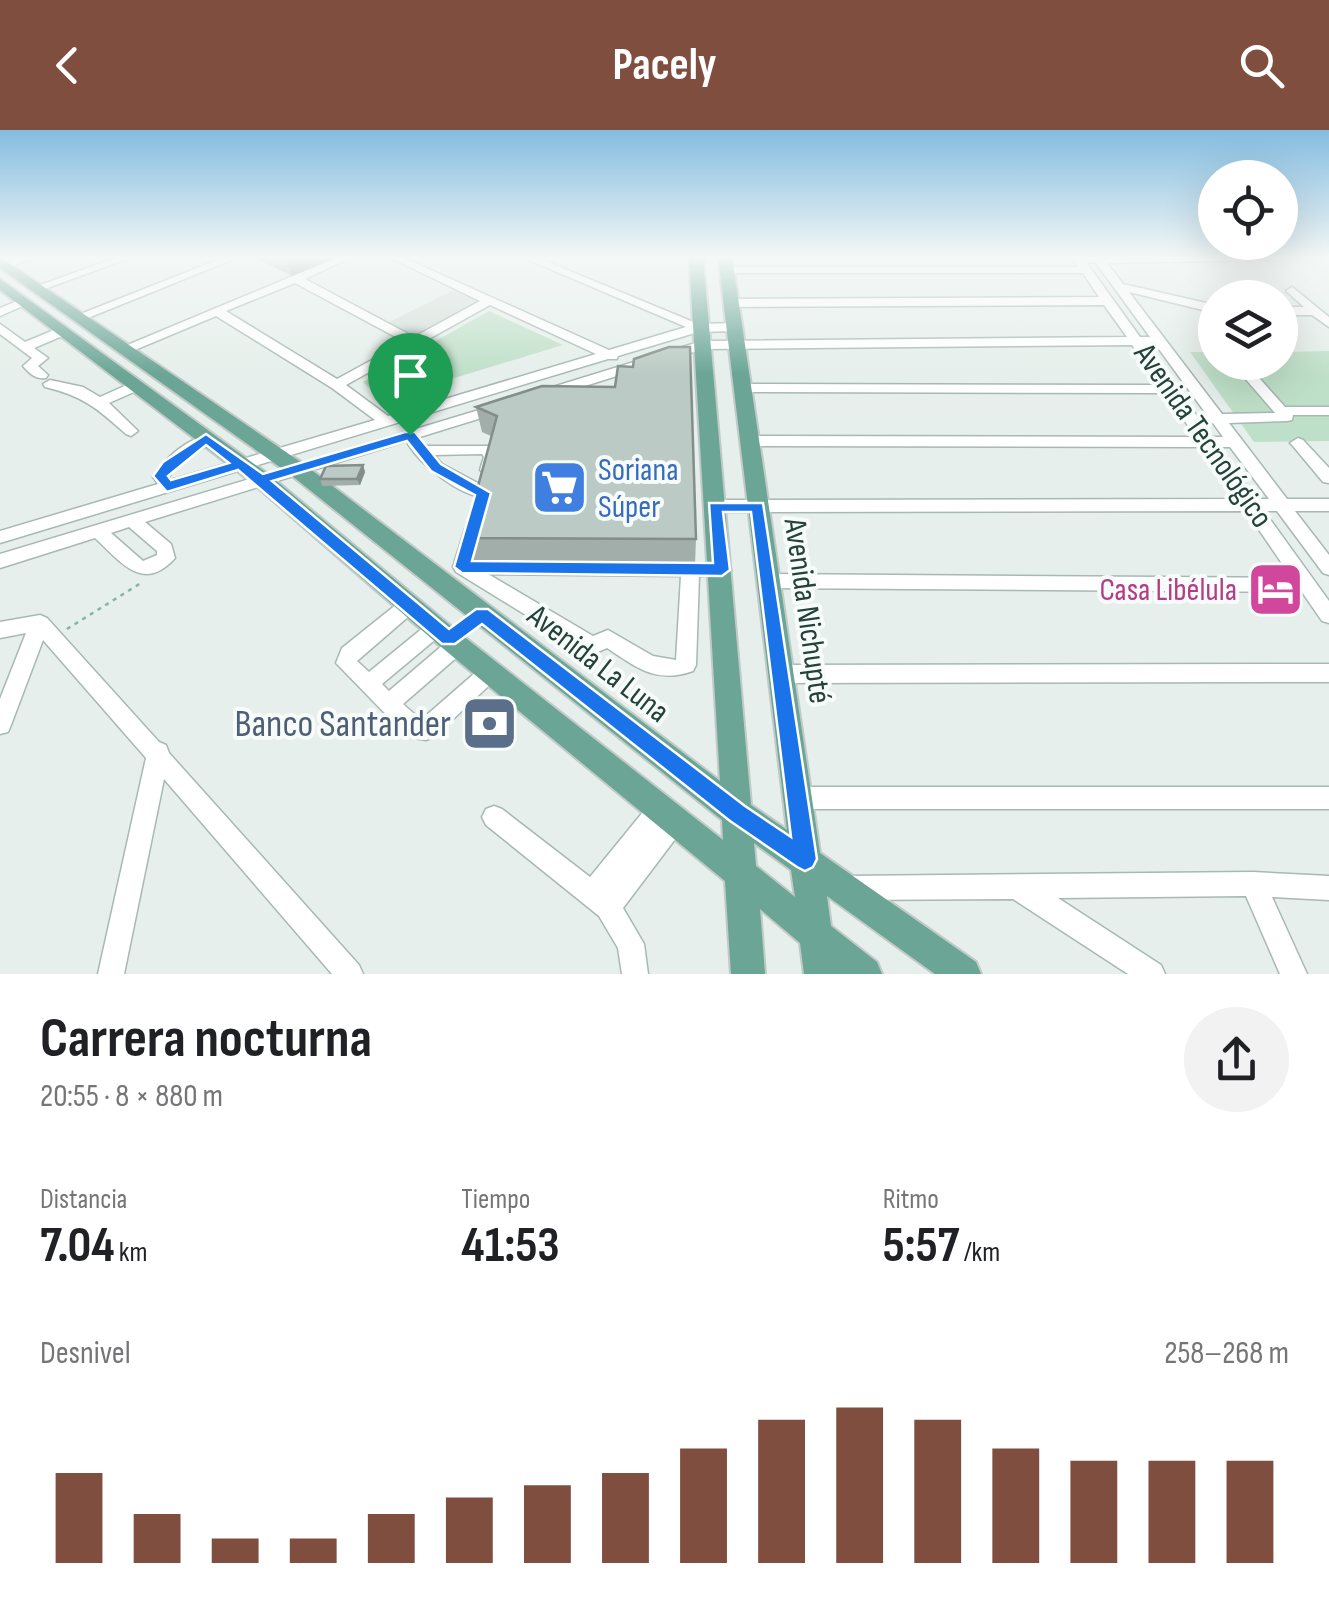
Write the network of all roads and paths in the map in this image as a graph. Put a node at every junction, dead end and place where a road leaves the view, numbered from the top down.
1 (29, 296) edge
2 (34, 296) edge
3 (137, 296) edge
4 (252, 296) edge
5 (329, 296) edge
6 (482, 296) edge
7 (625, 296) edge
8 (698, 296) edge
9 (731, 296) edge
10 (1106, 296) edge
11 (1126, 296) edge
12 (1164, 296) edge
13 (1298, 296) edge
14 (490, 300) junction
15 (1108, 301) junction
16 (732, 304) junction
17 (1198, 304) edge
18 (217, 311) junction
19 (1298, 311) edge
20 (1316, 311) junction
21 (0, 312) edge
22 (1329, 323) edge
23 (71, 324) junction
24 (0, 328) edge
25 (700, 333) junction
26 (736, 336) junction
27 (1160, 341) junction
28 (414, 342) junction
29 (1136, 342) junction
30 (24, 347) junction
31 (125, 349) junction
32 (612, 356) junction
33 (1254, 380) edge
34 (337, 385) junction
35 (136, 386) junction
36 (742, 388) junction
37 (1170, 389) junction
38 (533, 397) edge
39 (466, 398) junction
40 (99, 402) junction
41 (514, 403) edge
42 (1329, 411) edge
43 (1284, 412) junction
44 (477, 414) junction
45 (1190, 418) junction
46 (1218, 419) junction
47 (386, 422) junction
48 (131, 431) dead end
49 (410, 435) junction
50 (206, 439) junction
51 (750, 441) junction
52 (1207, 442) junction
53 (1235, 442) junction
54 (1298, 442) dead end
55 (420, 451) junction
56 (275, 454) junction
57 (298, 470) junction
58 (250, 472) junction
59 (337, 477) junction
60 (1329, 478) edge
61 (167, 486) junction
62 (483, 493) junction
63 (1329, 505) edge
64 (714, 506) junction
65 (758, 506) junction
66 (1252, 506) junction
67 (1283, 506) junction
68 (132, 520) junction
69 (97, 530) junction
70 (0, 537) edge
71 (0, 561) edge
72 (1329, 568) edge
73 (144, 569) junction
74 (690, 570) junction
75 (722, 570) junction
76 (456, 578) junction
77 (768, 581) junction
78 (1308, 585) junction
79 (408, 605) junction
80 (482, 614) junction
81 (1329, 616) edge
82 (0, 630) edge
83 (46, 630) junction
84 (447, 637) junction
85 (490, 672) junction
86 (1329, 673) edge
87 (780, 674) junction
88 (368, 684) junction
89 (389, 704) junction
90 (0, 724) edge
91 (158, 752) junction
92 (797, 798) junction
93 (1329, 798) edge
94 (737, 813) junction
95 (668, 816) junction
96 (494, 817) dead end
97 (805, 859) junction
98 (742, 876) junction
99 (1252, 884) junction
100 (1014, 885) junction
101 (846, 888) junction
102 (1329, 888) edge
103 (600, 900) junction
104 (816, 936) junction
105 (111, 974) edge
106 (350, 974) edge
107 (634, 974) edge
108 (748, 974) edge
109 (821, 974) edge
110 (865, 974) edge
111 (964, 974) edge
112 (1152, 974) edge
113 (1294, 974) edge

1 - 21 street
2 - 23 main road, Avenida La Luna
3 - 23 street
4 - 18 street
5 - 28 street
6 - 14 street
7 - 25 street
8 - 25 main road
9 - 16 main road, Avenida Nichupté
10 - 15 street, Avenida Tecnológico
11 - 27 street, Avenida Tecnológico
12 - 17 street
13 - 20 street
14 - 28 street
14 - 32 street
15 - 16 street
15 - 29 street, Avenida Tecnológico
16 - 26 main road, Avenida Nichupté
18 - 31 street
18 - 34 street
19 - 20 street
20 - 22 street
23 - 30 street
23 - 31 main road, Avenida La Luna
23 - 35 main road, Avenida La Luna
24 - 30 street
25 - 26 street
25 - 32 street
25 - 38 street
25 - 64 main road
26 - 29 street
26 - 36 main road, Avenida Nichupté
27 - 29 street
27 - 46 street, Avenida Tecnológico
28 - 34 street
29 - 37 street, Avenida Tecnológico
30 - 40 street
31 - 56 main road, Avenida La Luna
32 - 39 street
33 - 43 street
34 - 47 street
35 - 40 street
35 - 50 main road, Avenida La Luna
36 - 37 street
36 - 51 main road, Avenida Nichupté
37 - 45 street, Avenida Tecnológico
39 - 44 street
39 - 47 street
40 - 48 street
41 - 44 street
42 - 43 street
43 - 46 street
44 - 49 street
45 - 46 street
45 - 52 street, Avenida Tecnológico
46 - 53 street, Avenida Tecnológico
47 - 56 street
49 - 55 street
49 - 59 street
50 - 58 main road, Avenida La Luna
50 - 61 street
51 - 52 street
51 - 65 main road, Avenida Nichupté
52 - 53 street
52 - 66 street, Avenida Tecnológico
53 - 67 street, Avenida Tecnológico
54 - 60 street
55 - 62 street
55 - 62 street
56 - 57 main road, Avenida La Luna
56 - 58 street
57 - 58 street
57 - 59 main road, Avenida La Luna
57 - 59 street
58 - 61 street
58 - 68 street
58 - 79 main road, Avenida La Luna
59 - 76 main road, Avenida La Luna
61 - 70 street
62 - 76 street
63 - 67 street
64 - 65 street
64 - 75 main road
65 - 66 street
65 - 77 main road, Avenida Nichupté
66 - 67 street
66 - 78 street, Avenida Tecnológico
67 - 72 street, Avenida Tecnológico
68 - 69 street
68 - 73 street
69 - 71 street
69 - 73 street
73 - 83 path
74 - 75 street
74 - 76 street
74 - 76 street
75 - 94 main road
76 - 80 main road, Avenida La Luna
77 - 78 street
77 - 87 main road, Avenida Nichupté
78 - 81 street, Avenida Tecnológico
79 - 84 main road, Avenida La Luna
79 - 88 street
80 - 84 main road
80 - 94 main road, Avenida La Luna
82 - 83 street
83 - 90 street
83 - 91 street
84 - 85 main road, Avenida La Luna
84 - 88 street
84 - 89 street
85 - 89 street
85 - 95 main road, Avenida La Luna
86 - 87 street
87 - 92 main road, Avenida Nichupté
88 - 89 street
91 - 105 street
91 - 106 street
92 - 93 street
92 - 97 main road, Avenida Nichupté
94 - 97 main road, Avenida La Luna
94 - 98 main road
95 - 98 main road, Avenida La Luna
95 - 103 street
96 - 103 street
97 - 101 main road, Avenida La Luna
97 - 104 main road, Avenida Nichupté
98 - 104 main road, Avenida La Luna
98 - 108 main road
99 - 100 street
99 - 102 street
99 - 113 street
100 - 101 street
100 - 112 street
101 - 111 main road, Avenida La Luna
103 - 107 street
104 - 109 main road, Avenida Nichupté
104 - 110 main road, Avenida La Luna

